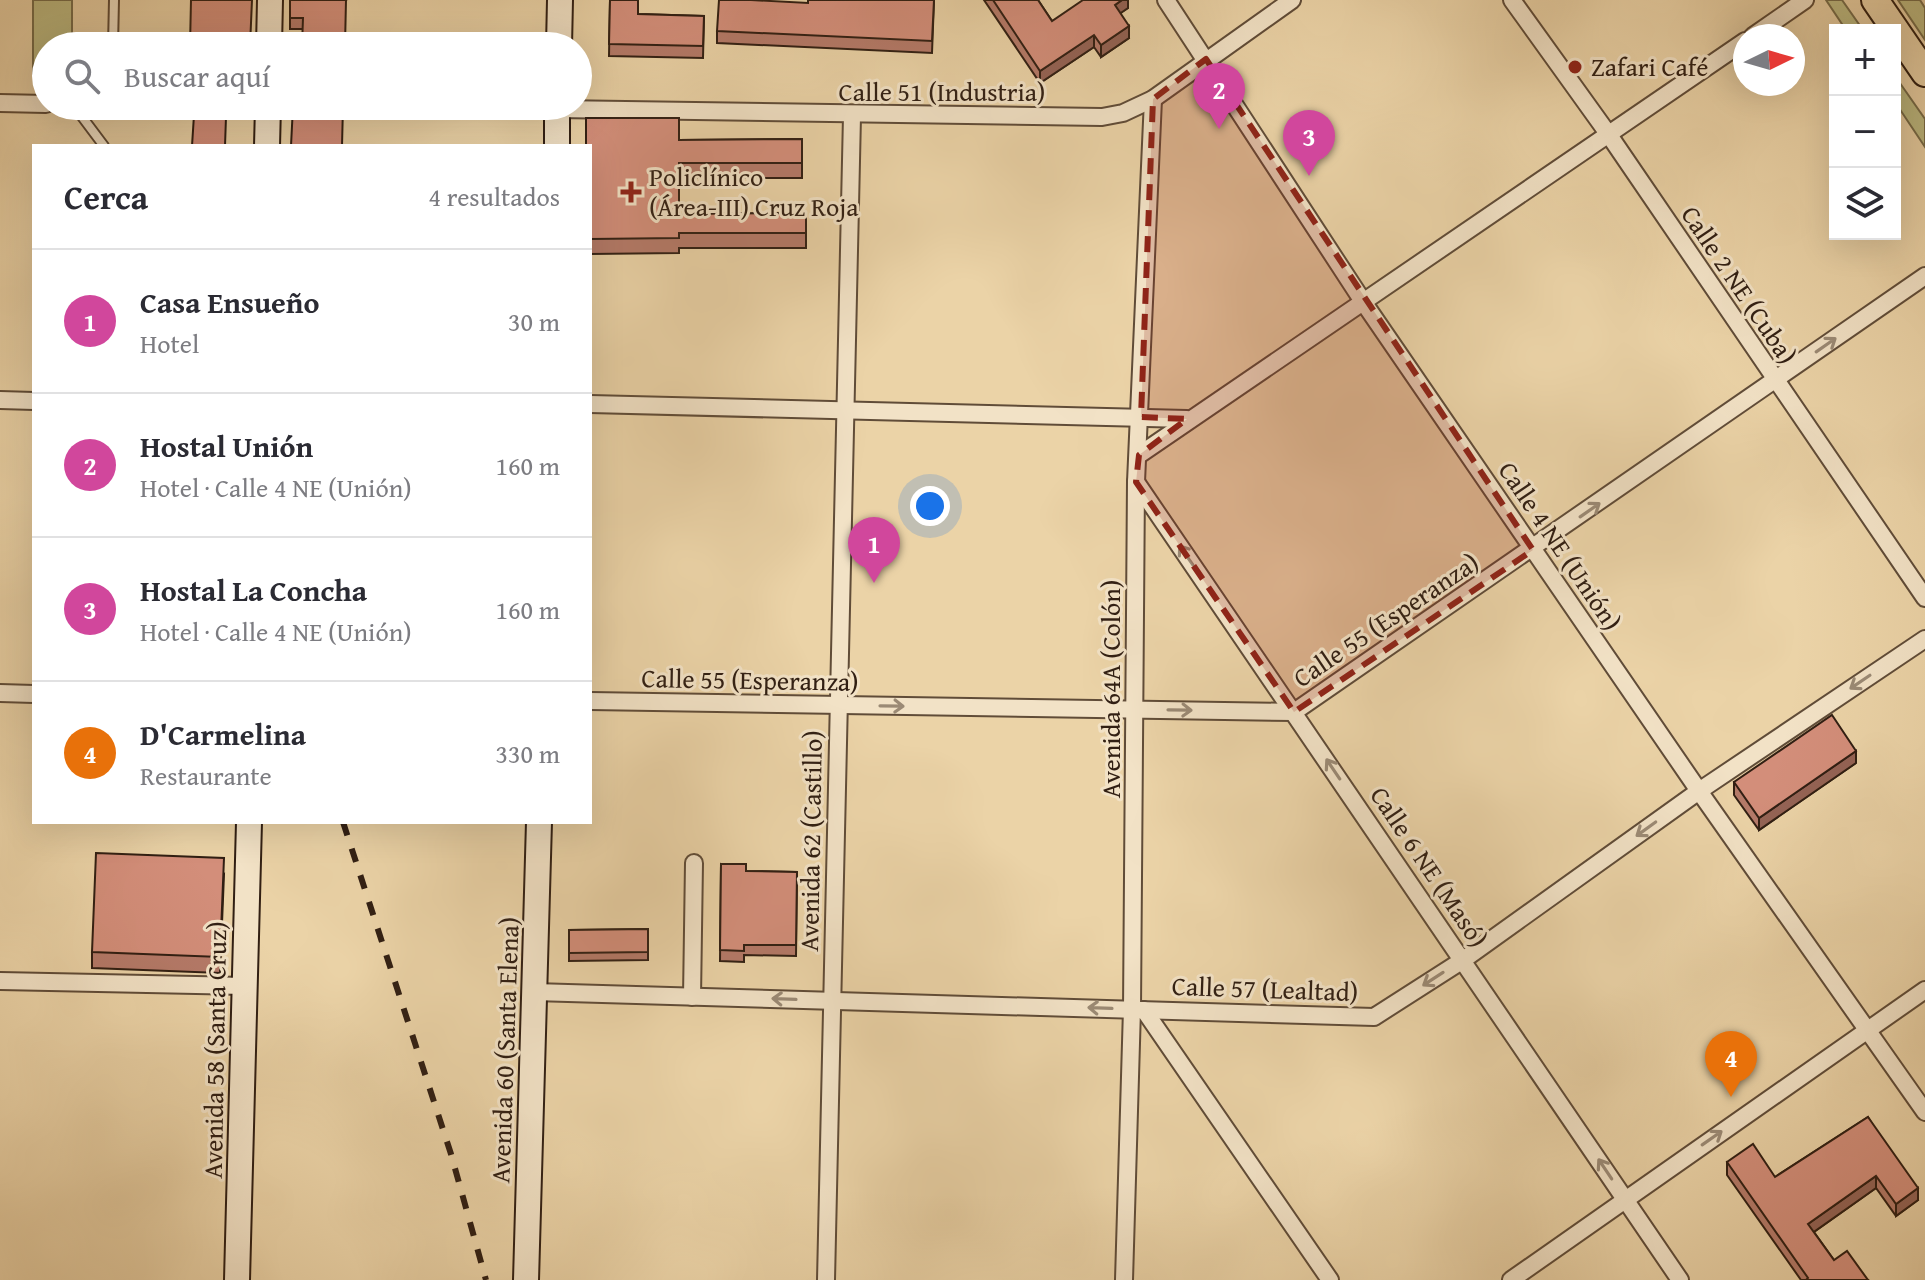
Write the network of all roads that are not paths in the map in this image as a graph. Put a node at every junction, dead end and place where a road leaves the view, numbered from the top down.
1 (114, 0) edge
2 (270, 0) edge
3 (560, 0) edge
4 (1166, 0) edge
5 (1292, 0) edge
6 (1512, 0) edge
7 (1805, 0) edge
8 (1875, 0) edge
9 (1770, 24) edge
10 (113, 32) edge
11 (269, 32) edge
12 (559, 32) edge
13 (1733, 49) edge
14 (1206, 59) junction
15 (1925, 73) edge
16 (1153, 99) junction
17 (0, 103) edge
18 (32, 104) edge
19 (592, 109) edge
20 (852, 116) junction
21 (84, 120) edge
22 (268, 120) edge
23 (557, 120) edge
24 (1609, 135) junction
25 (102, 144) edge
26 (267, 144) edge
27 (557, 144) edge
28 (1925, 276) edge
29 (1364, 303) junction
30 (1775, 381) junction
31 (0, 400) edge
32 (32, 401) edge
33 (592, 404) edge
34 (845, 410) junction
35 (1141, 417) junction
36 (1187, 419) junction
37 (1139, 455) junction
38 (1136, 482) junction
39 (1533, 550) junction
40 (1925, 598) edge
41 (1925, 639) edge
42 (0, 693) edge
43 (32, 694) edge
44 (592, 701) edge
45 (838, 705) junction
46 (1136, 709) junction
47 (1294, 712) junction
48 (1699, 791) junction
49 (249, 824) edge
50 (539, 824) edge
51 (694, 863) dead end
52 (1463, 960) junction
53 (0, 981) edge
54 (245, 986) junction
55 (1925, 990) edge
56 (534, 992) junction
57 (692, 997) junction
58 (832, 1001) junction
59 (1138, 1010) junction
60 (1866, 1029) junction
61 (1925, 1112) edge
62 (1625, 1199) junction
63 (237, 1280) edge
64 (526, 1280) edge
65 (826, 1280) edge
66 (1124, 1280) edge
67 (1330, 1280) edge
68 (1511, 1280) edge
69 (1680, 1280) edge

1 - 10 lane
2 - 11 street
3 - 12 street
4 - 14 street, Calle 4 NE (Unión)
5 - 14 street, Calle 51 (Industria)
6 - 24 street, Calle 2 NE (Cuba)
7 - 9 street
8 - 15 main road
13 - 24 street
14 - 16 street, Calle 51 (Industria)
14 - 29 street, Calle 4 NE (Unión)
16 - 20 street, Calle 51 (Industria)
16 - 35 street, Avenida 64A (Colón)
17 - 18 street
19 - 20 street, Calle 51 (Industria)
20 - 34 street, Avenida 62 (Castillo)
21 - 25 lane
22 - 26 street
23 - 27 street
24 - 29 street
24 - 30 street, Calle 2 NE (Cuba)
30 -> 28 street, Calle 55 (Esperanza)
29 - 36 street
29 - 39 street, Calle 4 NE (Unión)
39 -> 30 street, Calle 55 (Esperanza)
30 - 40 street, Calle 2 NE (Cuba)
31 - 32 street
33 - 34 street
34 - 35 street
34 - 45 street, Avenida 62 (Castillo)
35 - 36 street
35 - 37 street, Avenida 64A (Colón)
36 - 37 street
37 - 38 street, Avenida 64A (Colón)
38 - 46 street, Avenida 64A (Colón)
47 -> 38 street, Calle 6 NE (Masó)
39 - 47 street, Calle 55 (Esperanza)
39 - 48 street, Calle 4 NE (Unión)
41 -> 48 street, Calle 57 (Lealtad)
42 - 43 street
44 - 45 street, Calle 55 (Esperanza)
45 -> 46 street, Calle 55 (Esperanza)
45 - 58 street, Avenida 62 (Castillo)
46 -> 47 street, Calle 55 (Esperanza)
46 - 59 street, Avenida 64A (Colón)
52 -> 47 street, Calle 6 NE (Masó)
48 -> 52 street, Calle 57 (Lealtad)
48 - 60 street, Calle 4 NE (Unión)
49 - 54 street, Avenida 58 (Santa Cruz)
50 - 56 street, Avenida 60 (Santa Elena)
51 - 57 street
52 -> 59 street, Calle 57 (Lealtad)
62 -> 52 street, Calle 6 NE (Masó)
53 - 54 street
54 - 63 street, Avenida 58 (Santa Cruz)
55 - 60 street
56 - 57 street, Calle 57 (Lealtad)
56 - 64 street, Avenida 60 (Santa Elena)
58 -> 57 street, Calle 57 (Lealtad)
59 -> 58 street, Calle 57 (Lealtad)
58 - 65 street, Avenida 62 (Castillo)
59 - 66 street, Avenida 64A (Colón)
59 - 67 street
60 - 61 street, Calle 4 NE (Unión)
62 -> 60 street
62 - 68 street
62 - 69 street, Calle 6 NE (Masó)

